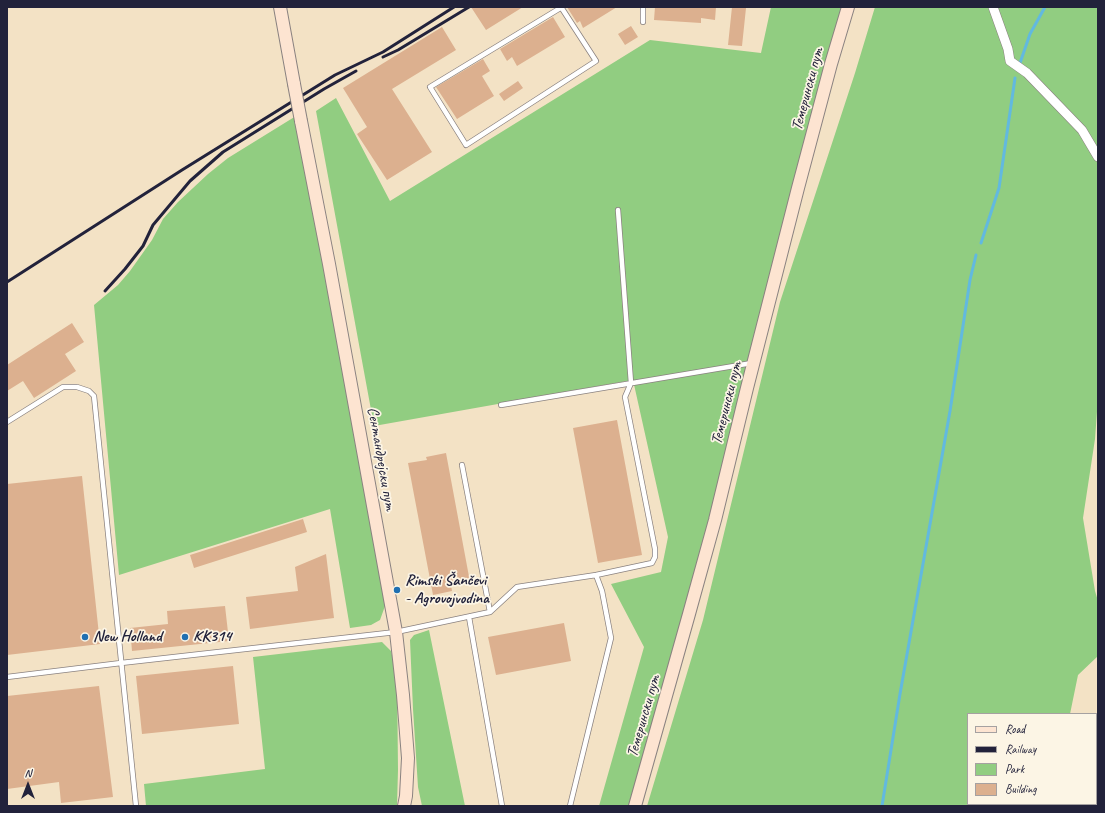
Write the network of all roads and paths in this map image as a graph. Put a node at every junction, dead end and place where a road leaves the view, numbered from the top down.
1 (280, 7) edge
2 (562, 7) edge
3 (643, 7) edge
4 (848, 7) edge
5 (992, 7) edge
6 (643, 22) dead end
7 (1098, 157) edge
8 (618, 210) dead end
9 (753, 363) junction
10 (631, 383) junction
11 (500, 405) dead end
12 (7, 422) edge
13 (462, 465) dead end
14 (596, 575) junction
15 (490, 612) junction
16 (469, 617) junction
17 (396, 632) junction
18 (121, 663) junction
19 (7, 677) edge
20 (407, 803) edge
21 (136, 806) edge
22 (502, 806) edge
23 (570, 806) edge
24 (635, 806) edge

1 - 17 main road, Сентандрејски пут, bridge
2 - 2 lane
3 - 6 lane
4 - 9 main road, Темерински пут
5 - 7 street
8 - 10 lane
9 - 10 lane
9 - 24 main road, Темерински пут
10 - 11 lane
10 - 14 lane
12 - 18 lane
13 - 15 lane
14 - 15 lane
14 - 23 lane
15 - 16 lane
16 - 17 lane
16 - 22 lane
17 - 18 lane
17 - 20 main road, Сентандрејски пут
18 - 19 lane
18 - 21 lane

